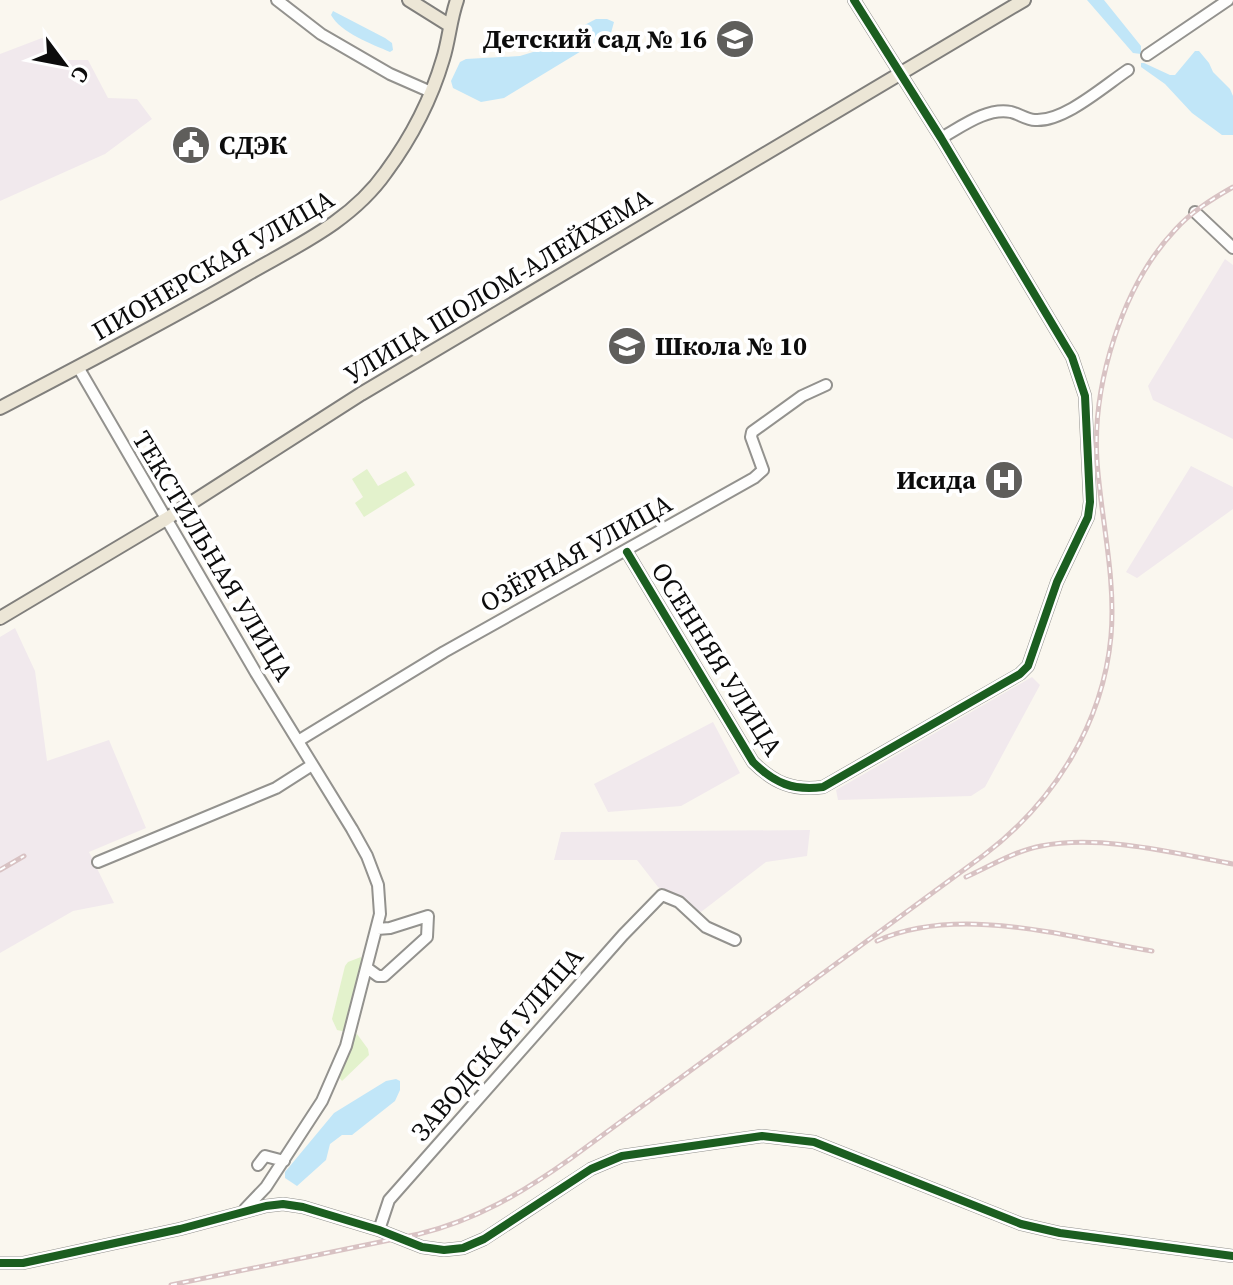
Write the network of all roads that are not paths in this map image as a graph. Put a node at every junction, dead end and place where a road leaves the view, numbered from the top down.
1 (277, 0) edge
2 (409, 0) edge
3 (447, 0) edge
4 (457, 0) edge
5 (854, 0) edge
6 (1024, 0) edge
7 (1228, 0) edge
8 (449, 25) junction
9 (1147, 55) dead end
10 (1128, 70) dead end
11 (901, 72) junction
12 (431, 92) junction
13 (941, 138) junction
14 (1195, 212) dead end
15 (1233, 248) edge
16 (78, 367) junction
17 (826, 385) dead end
18 (0, 408) edge
19 (0, 414) edge
20 (166, 519) junction
21 (627, 552) junction
22 (0, 618) edge
23 (298, 741) junction
24 (312, 765) junction
25 (98, 862) dead end
26 (377, 929) junction
27 (735, 940) dead end
28 (367, 968) junction
29 (284, 1161) junction
30 (258, 1165) dead end
31 (266, 1187) junction
32 (283, 1204) junction
33 (233, 1214) junction
34 (379, 1230) junction
35 (1233, 1256) edge
36 (0, 1263) edge

1 - 12 street
2 - 8 main road
3 - 8 main road, ПИОНЕРСКАЯ УЛИЦА
4 - 8 main road, ПИОНЕРСКАЯ УЛИЦА
5 - 11 street, ОСЕННЯЯ УЛИЦА
6 - 11 main road, УЛИЦА ШОЛОМ-АЛЕЙХЕМА
7 - 9 street
8 - 12 main road, ПИОНЕРСКАЯ УЛИЦА
10 - 13 street
11 - 13 street, ОСЕННЯЯ УЛИЦА
11 - 20 main road, УЛИЦА ШОЛОМ-АЛЕЙХЕМА
12 - 16 main road, ПИОНЕРСКАЯ УЛИЦА
13 - 21 street, ОСЕННЯЯ УЛИЦА
14 - 15 street
16 - 18 main road, ПИОНЕРСКАЯ УЛИЦА
16 - 19 main road, ПИОНЕРСКАЯ УЛИЦА
16 - 20 street, ТЕКСТИЛЬНАЯ УЛИЦА
17 - 21 street, ОЗЁРНАЯ УЛИЦА
20 - 22 main road, УЛИЦА ШОЛОМ-АЛЕЙХЕМА
20 - 23 street, ТЕКСТИЛЬНАЯ УЛИЦА
21 - 23 street, ОЗЁРНАЯ УЛИЦА
23 - 24 street, ТЕКСТИЛЬНАЯ УЛИЦА
24 - 25 street
24 - 26 street, ТЕКСТИЛЬНАЯ УЛИЦА
26 - 28 street, ТЕКСТИЛЬНАЯ УЛИЦА
26 - 28 street
27 - 34 street, ЗАВОДСКАЯ УЛИЦА
28 - 29 street, ТЕКСТИЛЬНАЯ УЛИЦА
29 - 30 street
29 - 31 street, ТЕКСТИЛЬНАЯ УЛИЦА
31 - 32 street
31 - 33 street, ТЕКСТИЛЬНАЯ УЛИЦА
32 - 33 street
32 - 34 street
33 - 36 street
34 - 35 street

